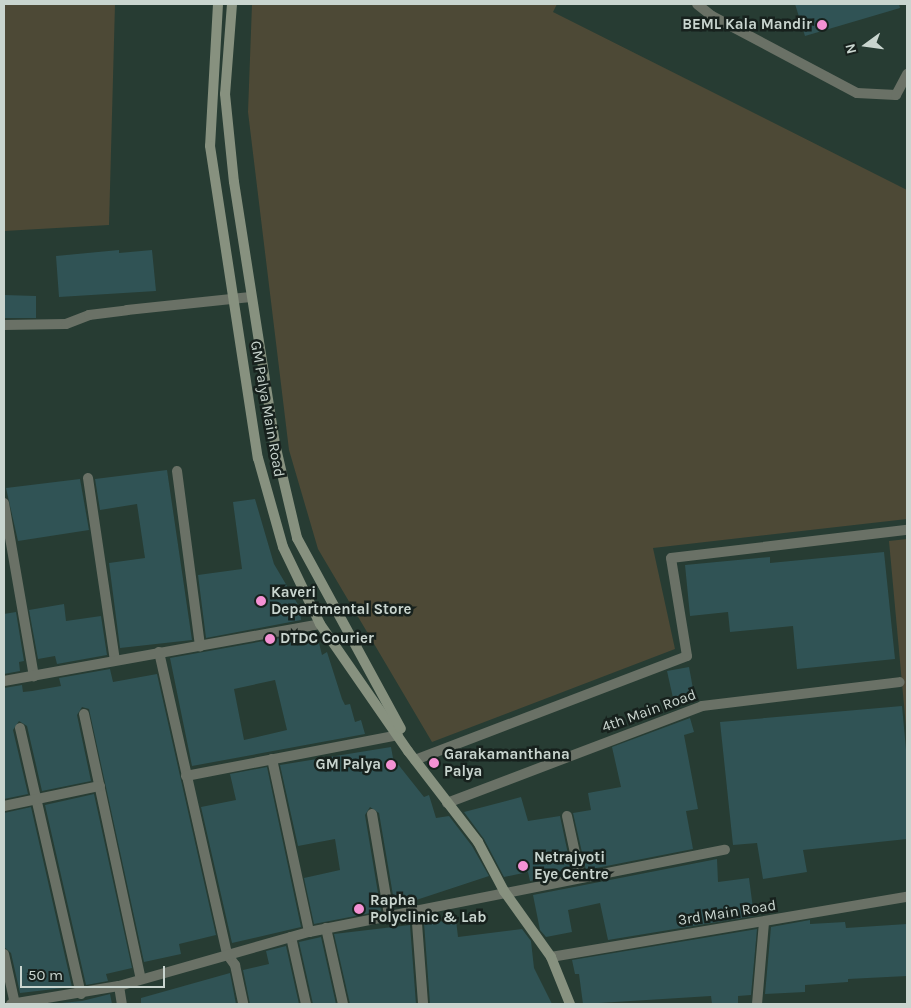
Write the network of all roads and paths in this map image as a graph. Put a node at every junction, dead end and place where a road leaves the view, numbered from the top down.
1 (218, 4) edge
2 (232, 4) edge
3 (697, 4) edge
4 (907, 74) edge
5 (232, 297) junction
6 (250, 297) junction
7 (4, 325) edge
8 (177, 471) dead end
9 (88, 478) dead end
10 (4, 503) edge
11 (907, 530) edge
12 (320, 624) junction
13 (200, 646) junction
14 (159, 652) junction
15 (115, 660) junction
16 (34, 676) junction
17 (4, 681) edge
18 (900, 682) dead end
19 (84, 714) dead end
20 (20, 728) dead end
21 (398, 736) junction
22 (408, 751) junction
23 (272, 758) junction
24 (415, 760) junction
25 (186, 776) junction
26 (100, 786) junction
27 (36, 799) junction
28 (447, 804) junction
29 (4, 806) edge
30 (372, 814) dead end
31 (567, 816) dead end
32 (725, 850) dead end
33 (580, 876) junction
34 (504, 891) junction
35 (907, 897) edge
36 (416, 910) junction
37 (389, 915) junction
38 (764, 923) junction
39 (326, 928) junction
40 (309, 932) junction
41 (291, 937) junction
42 (4, 954) edge
43 (227, 954) junction
44 (551, 957) junction
45 (141, 979) junction
46 (119, 986) junction
47 (81, 994) junction
48 (11, 1004) edge
49 (15, 1004) edge
50 (122, 1004) edge
51 (243, 1004) edge
52 (306, 1004) edge
53 (343, 1004) edge
54 (423, 1004) edge
55 (570, 1004) edge
56 (757, 1004) edge

1 - 5 main road, GM Palya Main Road
2 - 6 main road
3 - 4 street
5 - 6 street
5 - 7 street
5 - 12 main road, GM Palya Main Road
6 - 22 main road
8 - 13 street
9 - 15 street
10 - 16 street
11 - 24 street
12 - 13 street
12 - 21 main road, GM Palya Main Road
13 - 14 street
14 - 15 street
14 - 25 street
15 - 16 street
16 - 17 street
18 - 28 street, 4th Main Road
19 - 26 street
20 - 27 street
21 - 22 main road, GM Palya Main Road
21 - 23 street
22 - 24 main road, GM Palya Main Road
23 - 25 street
23 - 40 street
24 - 28 main road, GM Palya Main Road
25 - 43 street
26 - 27 street
26 - 45 street
27 - 29 street
27 - 47 street
28 - 34 main road, GM Palya Main Road
30 - 37 street
31 - 33 street
32 - 33 street
33 - 34 street
34 - 36 street
34 - 44 main road, GM Palya Main Road
35 - 38 street, 3rd Main Road
36 - 37 street
36 - 54 street
37 - 39 street
38 - 44 street, 3rd Main Road
38 - 56 street
39 - 40 street
39 - 53 street
40 - 41 street
41 - 43 street
41 - 52 street
42 - 49 street
43 - 45 street
43 - 51 street
44 - 55 main road, GM Palya Main Road
45 - 46 street
46 - 47 street
46 - 50 street
47 - 49 street
48 - 49 street

